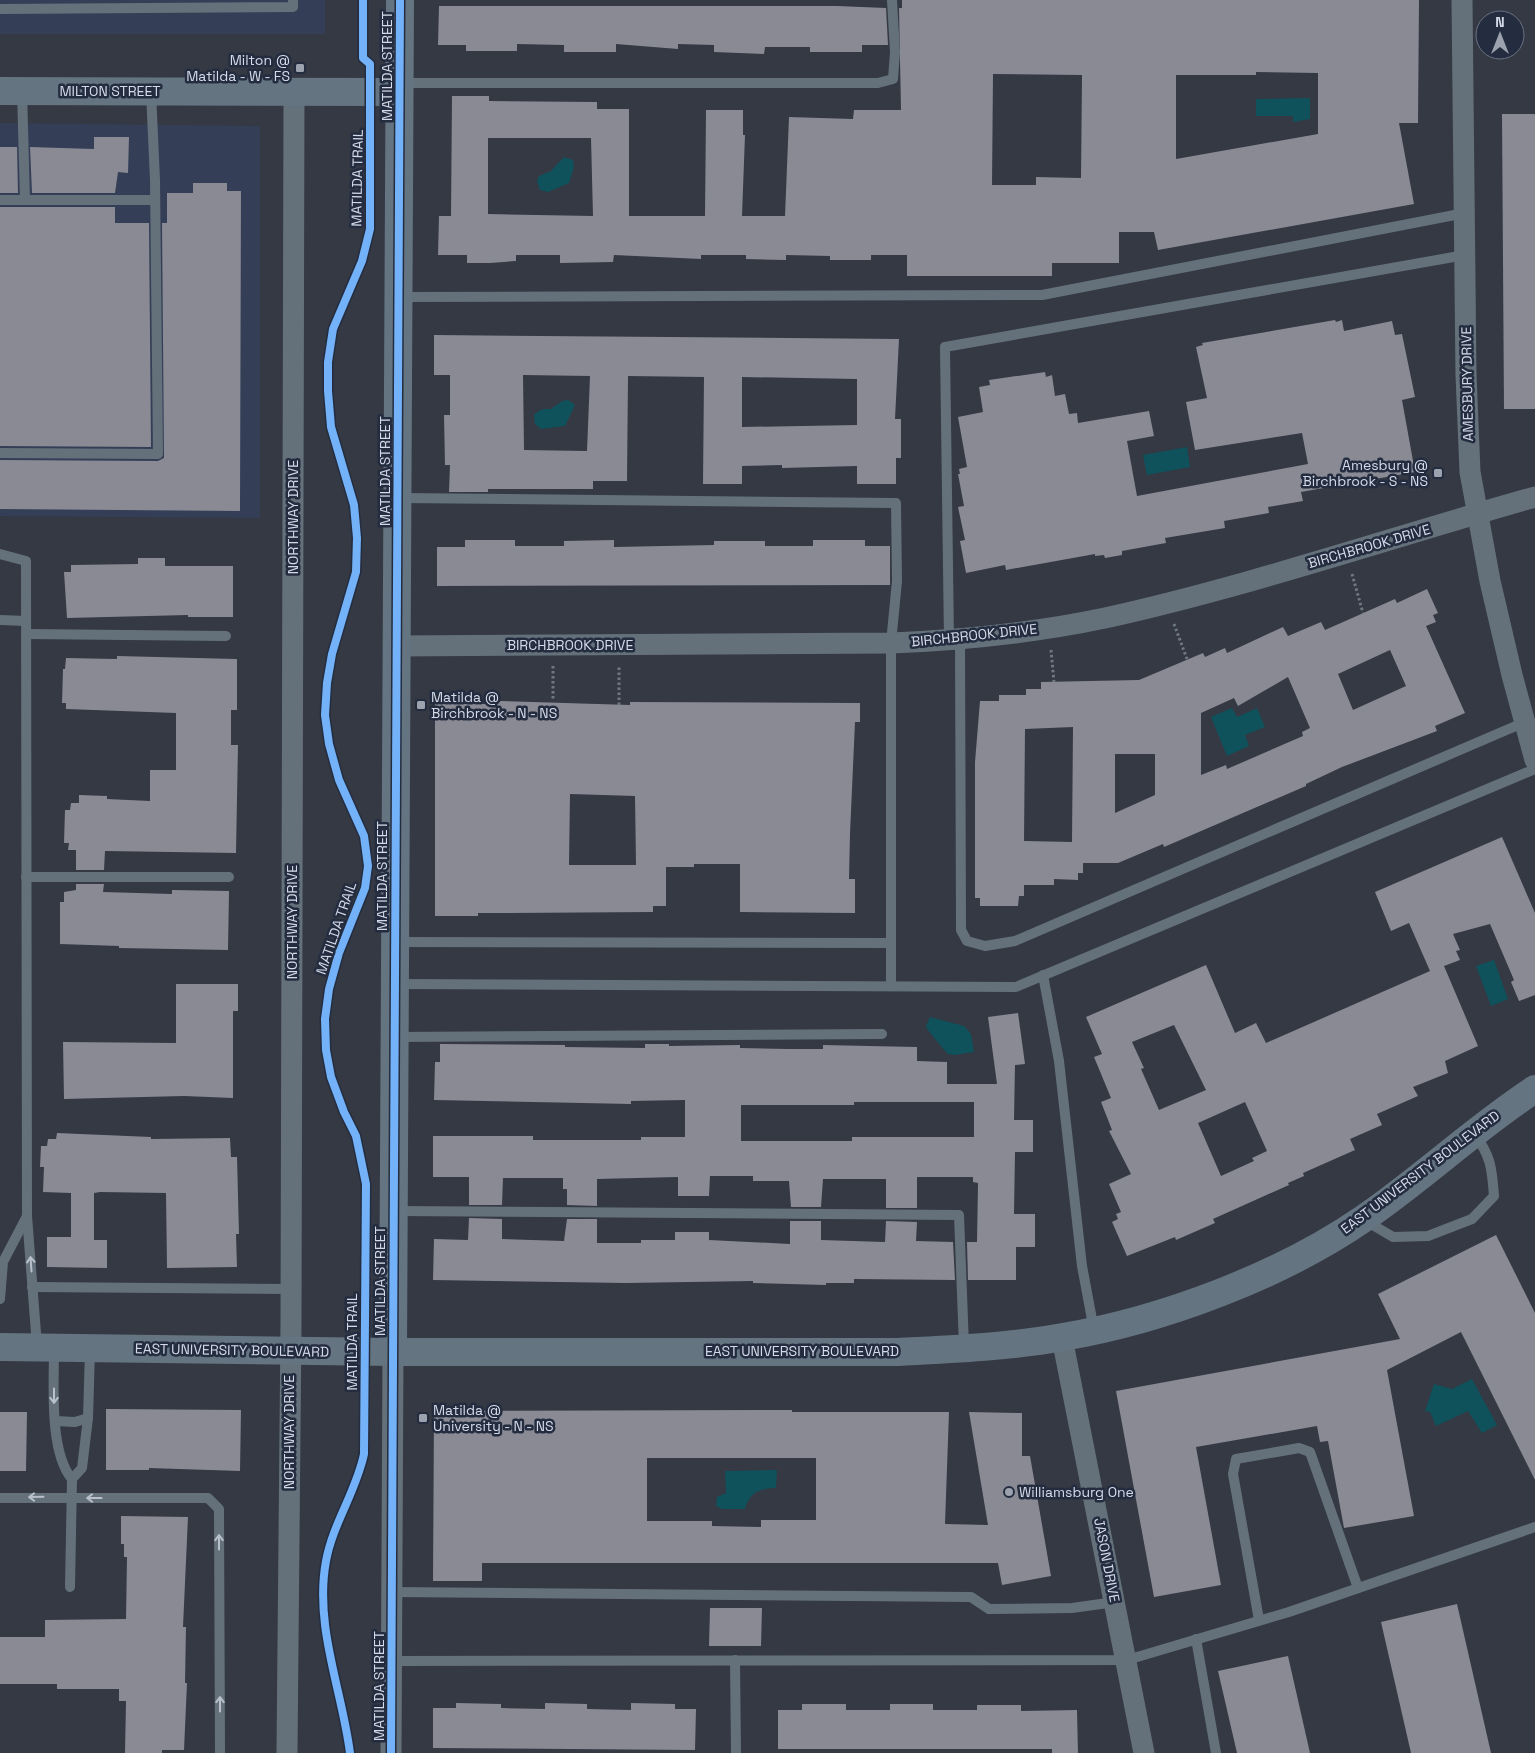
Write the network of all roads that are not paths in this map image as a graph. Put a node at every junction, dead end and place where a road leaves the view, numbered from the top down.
1 (293, 0) edge
2 (400, 0) edge
3 (892, 0) edge
4 (1462, 0) edge
5 (0, 10) edge
6 (399, 87) junction
7 (11, 91) edge
8 (151, 91) junction
9 (294, 91) junction
10 (0, 200) edge
11 (25, 200) junction
12 (155, 200) junction
13 (1465, 213) junction
14 (1465, 255) junction
15 (398, 297) junction
16 (0, 453) edge
17 (1535, 497) edge
18 (397, 498) junction
19 (1478, 514) junction
20 (0, 554) edge
21 (0, 620) edge
22 (26, 621) junction
23 (26, 634) junction
24 (226, 636) dead end
25 (954, 640) junction
26 (890, 643) junction
27 (396, 646) junction
28 (1525, 722) junction
29 (1535, 760) edge
30 (1535, 769) edge
31 (26, 877) junction
32 (229, 878) dead end
33 (395, 942) junction
34 (891, 943) junction
35 (1043, 975) junction
36 (395, 984) junction
37 (891, 986) junction
38 (882, 1034) dead end
39 (394, 1037) junction
40 (1535, 1089) edge
41 (1473, 1132) junction
42 (393, 1211) junction
43 (27, 1216) junction
44 (1363, 1219) junction
45 (32, 1287) junction
46 (291, 1289) junction
47 (0, 1298) edge
48 (1094, 1331) junction
49 (1062, 1338) junction
50 (0, 1347) edge
51 (46, 1347) junction
52 (90, 1348) junction
53 (964, 1348) junction
54 (290, 1350) junction
55 (393, 1352) junction
56 (88, 1418) junction
57 (55, 1421) junction
58 (72, 1479) junction
59 (0, 1498) edge
60 (71, 1498) junction
61 (1535, 1527) edge
62 (70, 1587) dead end
63 (1358, 1588) junction
64 (391, 1592) junction
65 (1115, 1602) junction
66 (1259, 1620) junction
67 (1196, 1639) junction
68 (735, 1660) junction
69 (1127, 1660) junction
70 (391, 1661) junction
71 (220, 1753) edge
72 (287, 1753) edge
73 (391, 1753) edge
74 (736, 1753) edge
75 (1144, 1753) edge
76 (1216, 1753) edge

1 - 5 lane
2 - 6 street, MATILDA STREET
3 - 6 lane
4 - 13 street, AMESBURY DRIVE
6 - 9 street, MILTON STREET
6 - 15 street, MATILDA STREET
7 - 8 street, MILTON STREET
7 - 11 lane
8 - 9 street, MILTON STREET
8 - 12 lane
9 - 46 street, NORTHWAY DRIVE
10 - 11 lane
11 - 12 lane
12 - 16 lane
13 - 14 street, AMESBURY DRIVE
13 - 15 lane
14 - 19 street, AMESBURY DRIVE
14 - 25 lane
15 - 18 street, MATILDA STREET
17 - 19 street, BIRCHBROOK DRIVE
18 - 26 lane
18 - 27 street, MATILDA STREET
19 - 25 street, BIRCHBROOK DRIVE
19 - 28 street, AMESBURY DRIVE
20 - 22 lane
21 - 22 lane
22 - 23 lane
23 - 24 lane
23 - 31 lane
25 - 26 street, BIRCHBROOK DRIVE
25 - 28 lane
26 - 27 street, BIRCHBROOK DRIVE
26 - 34 lane
27 - 33 street, MATILDA STREET
28 - 29 street, AMESBURY DRIVE
30 - 35 lane
31 - 32 lane
31 - 43 lane
33 - 34 lane
33 - 36 street, MATILDA STREET
34 - 37 lane
35 - 37 lane
35 - 48 lane
36 - 37 lane
36 - 39 street, MATILDA STREET
38 - 39 lane
39 - 42 street, MATILDA STREET
40 - 41 street, EAST UNIVERSITY BOULEVARD
41 - 44 street, EAST UNIVERSITY BOULEVARD
41 - 44 lane
42 - 53 lane
42 - 55 street, MATILDA STREET
45 -> 43 lane
43 - 47 lane
44 - 48 street, EAST UNIVERSITY BOULEVARD
45 - 46 lane
45 - 51 lane
46 - 54 street, NORTHWAY DRIVE
48 - 49 street, EAST UNIVERSITY BOULEVARD
49 - 53 street, EAST UNIVERSITY BOULEVARD
49 - 65 street, JASON DRIVE
50 - 51 street, EAST UNIVERSITY BOULEVARD
51 - 52 street, EAST UNIVERSITY BOULEVARD
51 -> 57 lane
52 - 54 street, EAST UNIVERSITY BOULEVARD
52 - 56 lane
53 - 55 street, EAST UNIVERSITY BOULEVARD
54 - 55 street, EAST UNIVERSITY BOULEVARD
54 - 72 street, NORTHWAY DRIVE
55 - 64 street, MATILDA STREET
56 - 57 lane
56 - 58 lane
57 - 58 lane
58 - 60 lane
60 -> 59 lane
60 - 62 lane
71 -> 60 lane
61 - 63 lane
63 - 66 lane
63 - 66 lane
64 - 65 lane
64 - 70 street, MATILDA STREET
65 - 69 street, JASON DRIVE
66 - 67 lane
67 - 69 lane
67 - 76 lane
68 - 69 lane
68 - 70 lane
68 - 74 lane
69 - 75 street, JASON DRIVE
70 - 73 street, MATILDA STREET

